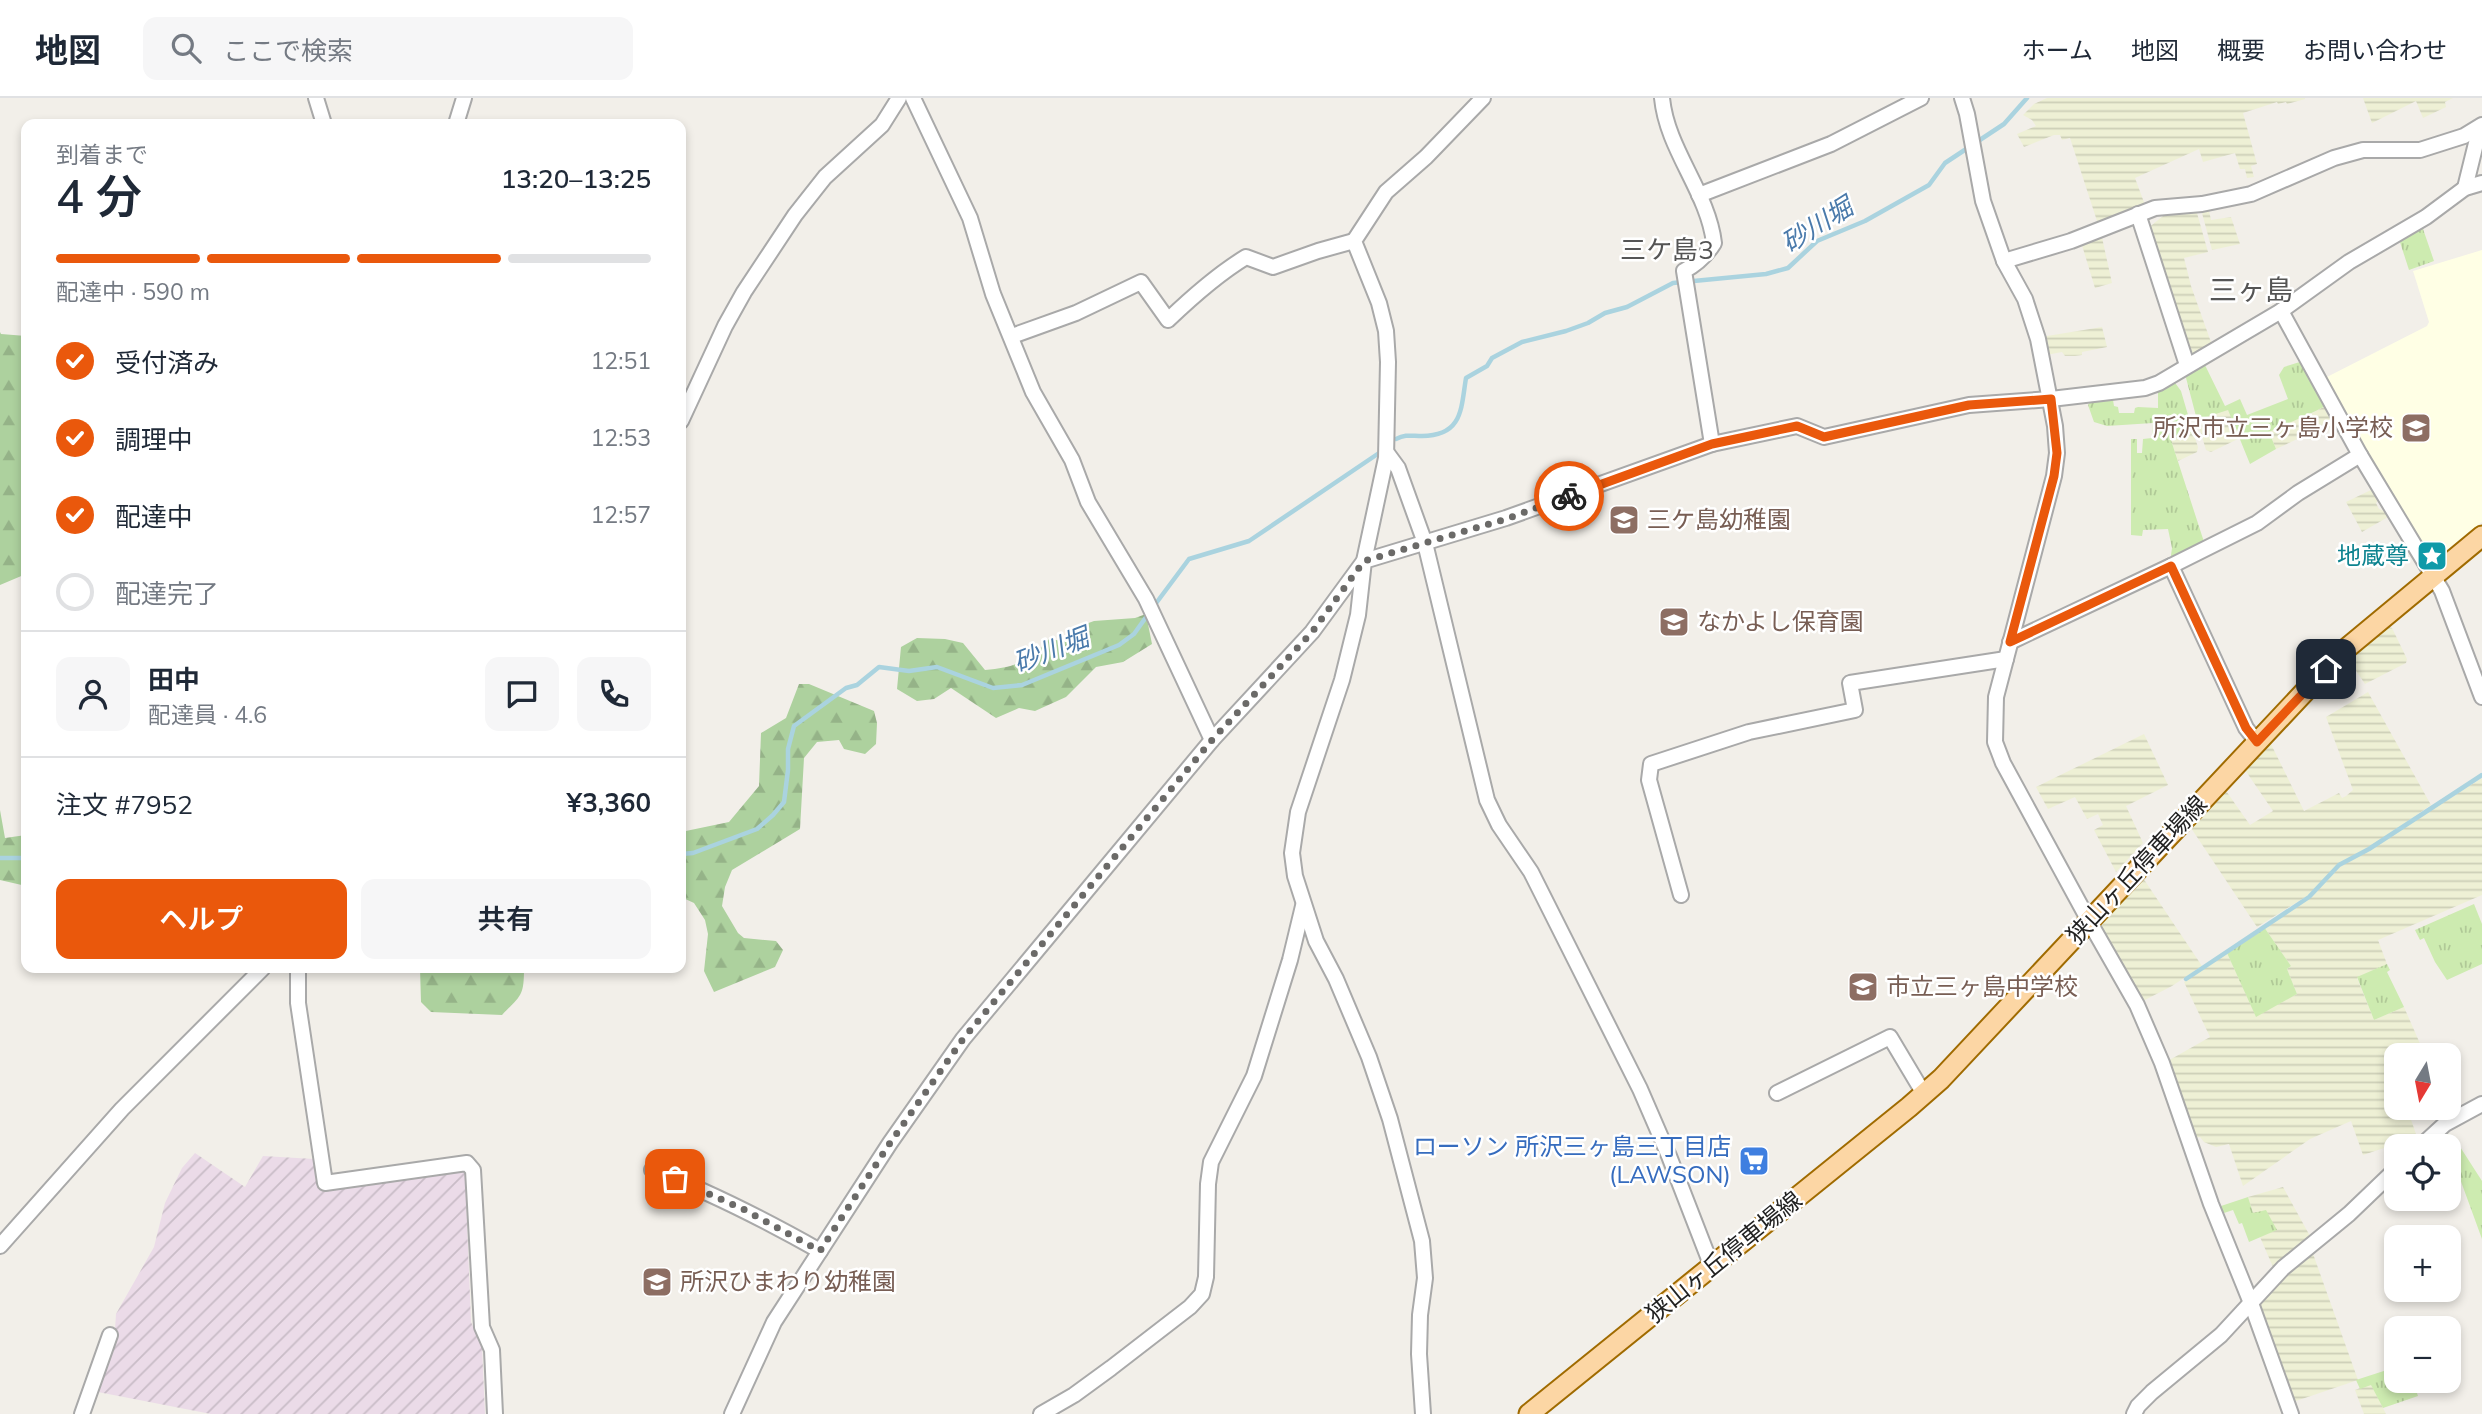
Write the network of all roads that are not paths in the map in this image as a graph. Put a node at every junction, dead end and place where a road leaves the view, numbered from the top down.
1 (316, 98) edge
2 (464, 98) edge
3 (899, 98) edge
4 (913, 98) edge
5 (1483, 98) edge
6 (1662, 98) edge
7 (1921, 98) edge
8 (1962, 98) edge
9 (322, 119) edge
10 (458, 119) edge
11 (2481, 126) edge
12 (2482, 183) edge
13 (2465, 188) junction
14 (1699, 195) junction
15 (2138, 214) junction
16 (1354, 241) junction
17 (2004, 261) junction
18 (2281, 311) junction
19 (1012, 336) junction
20 (2188, 365) junction
21 (2051, 399) junction
22 (686, 410) edge
23 (1712, 444) junction
24 (1387, 453) junction
25 (2360, 455) junction
26 (2482, 536) edge
27 (1425, 543) junction
28 (1364, 561) junction
29 (2171, 566) junction
30 (2434, 575) junction
31 (2010, 642) junction
32 (2006, 659) junction
33 (2482, 697) edge
34 (1212, 740) junction
35 (2257, 742) junction
36 (1681, 895) dead end
37 (1304, 905) junction
38 (2088, 920) junction
39 (258, 973) edge
40 (298, 973) edge
41 (1777, 1093) dead end
42 (1924, 1094) junction
43 (2482, 1104) edge
44 (2434, 1134) edge
45 (652, 1170) dead end
46 (2384, 1181) edge
47 (0, 1245) edge
48 (820, 1251) junction
49 (1712, 1267) junction
50 (2252, 1303) junction
51 (110, 1335) dead end
52 (82, 1414) edge
53 (495, 1414) edge
54 (732, 1414) edge
55 (1041, 1414) edge
56 (1423, 1414) edge
57 (1529, 1414) edge
58 (2134, 1414) edge
59 (2291, 1414) edge

1 - 9 street
2 - 10 street
3 - 22 street
4 - 19 street
5 - 16 street
6 - 14 street
7 - 14 street
8 - 17 street
11 - 13 street
11 - 15 street
12 - 13 street
13 - 18 street
14 - 23 street
15 - 17 street
15 - 20 street
16 - 19 street
16 - 24 street
17 - 21 street
18 - 20 street
18 - 25 street
19 - 34 street
20 - 21 street
21 - 23 street
21 - 31 street
23 - 27 street
24 - 27 street
24 - 28 street
25 - 29 street
25 - 30 street
26 - 30 main road, 狭山ヶ丘停車場線
27 - 28 street
27 - 49 street
28 - 34 street
28 - 37 street
29 - 31 street
29 - 35 street
30 - 33 street
30 - 35 main road, 狭山ヶ丘停車場線
31 - 32 street
32 - 36 street
32 - 38 street
34 - 48 street
35 - 38 main road, 狭山ヶ丘停車場線
37 - 55 street
37 - 56 street
38 - 42 main road, 狭山ヶ丘停車場線
38 - 50 street
39 - 47 street
40 - 53 street
41 - 42 street
42 - 49 main road, 狭山ヶ丘停車場線
43 - 44 street
45 - 48 street
46 - 50 street
48 - 54 street
49 - 57 main road, 狭山ヶ丘停車場線
50 - 58 street
50 - 59 street
51 - 52 street

